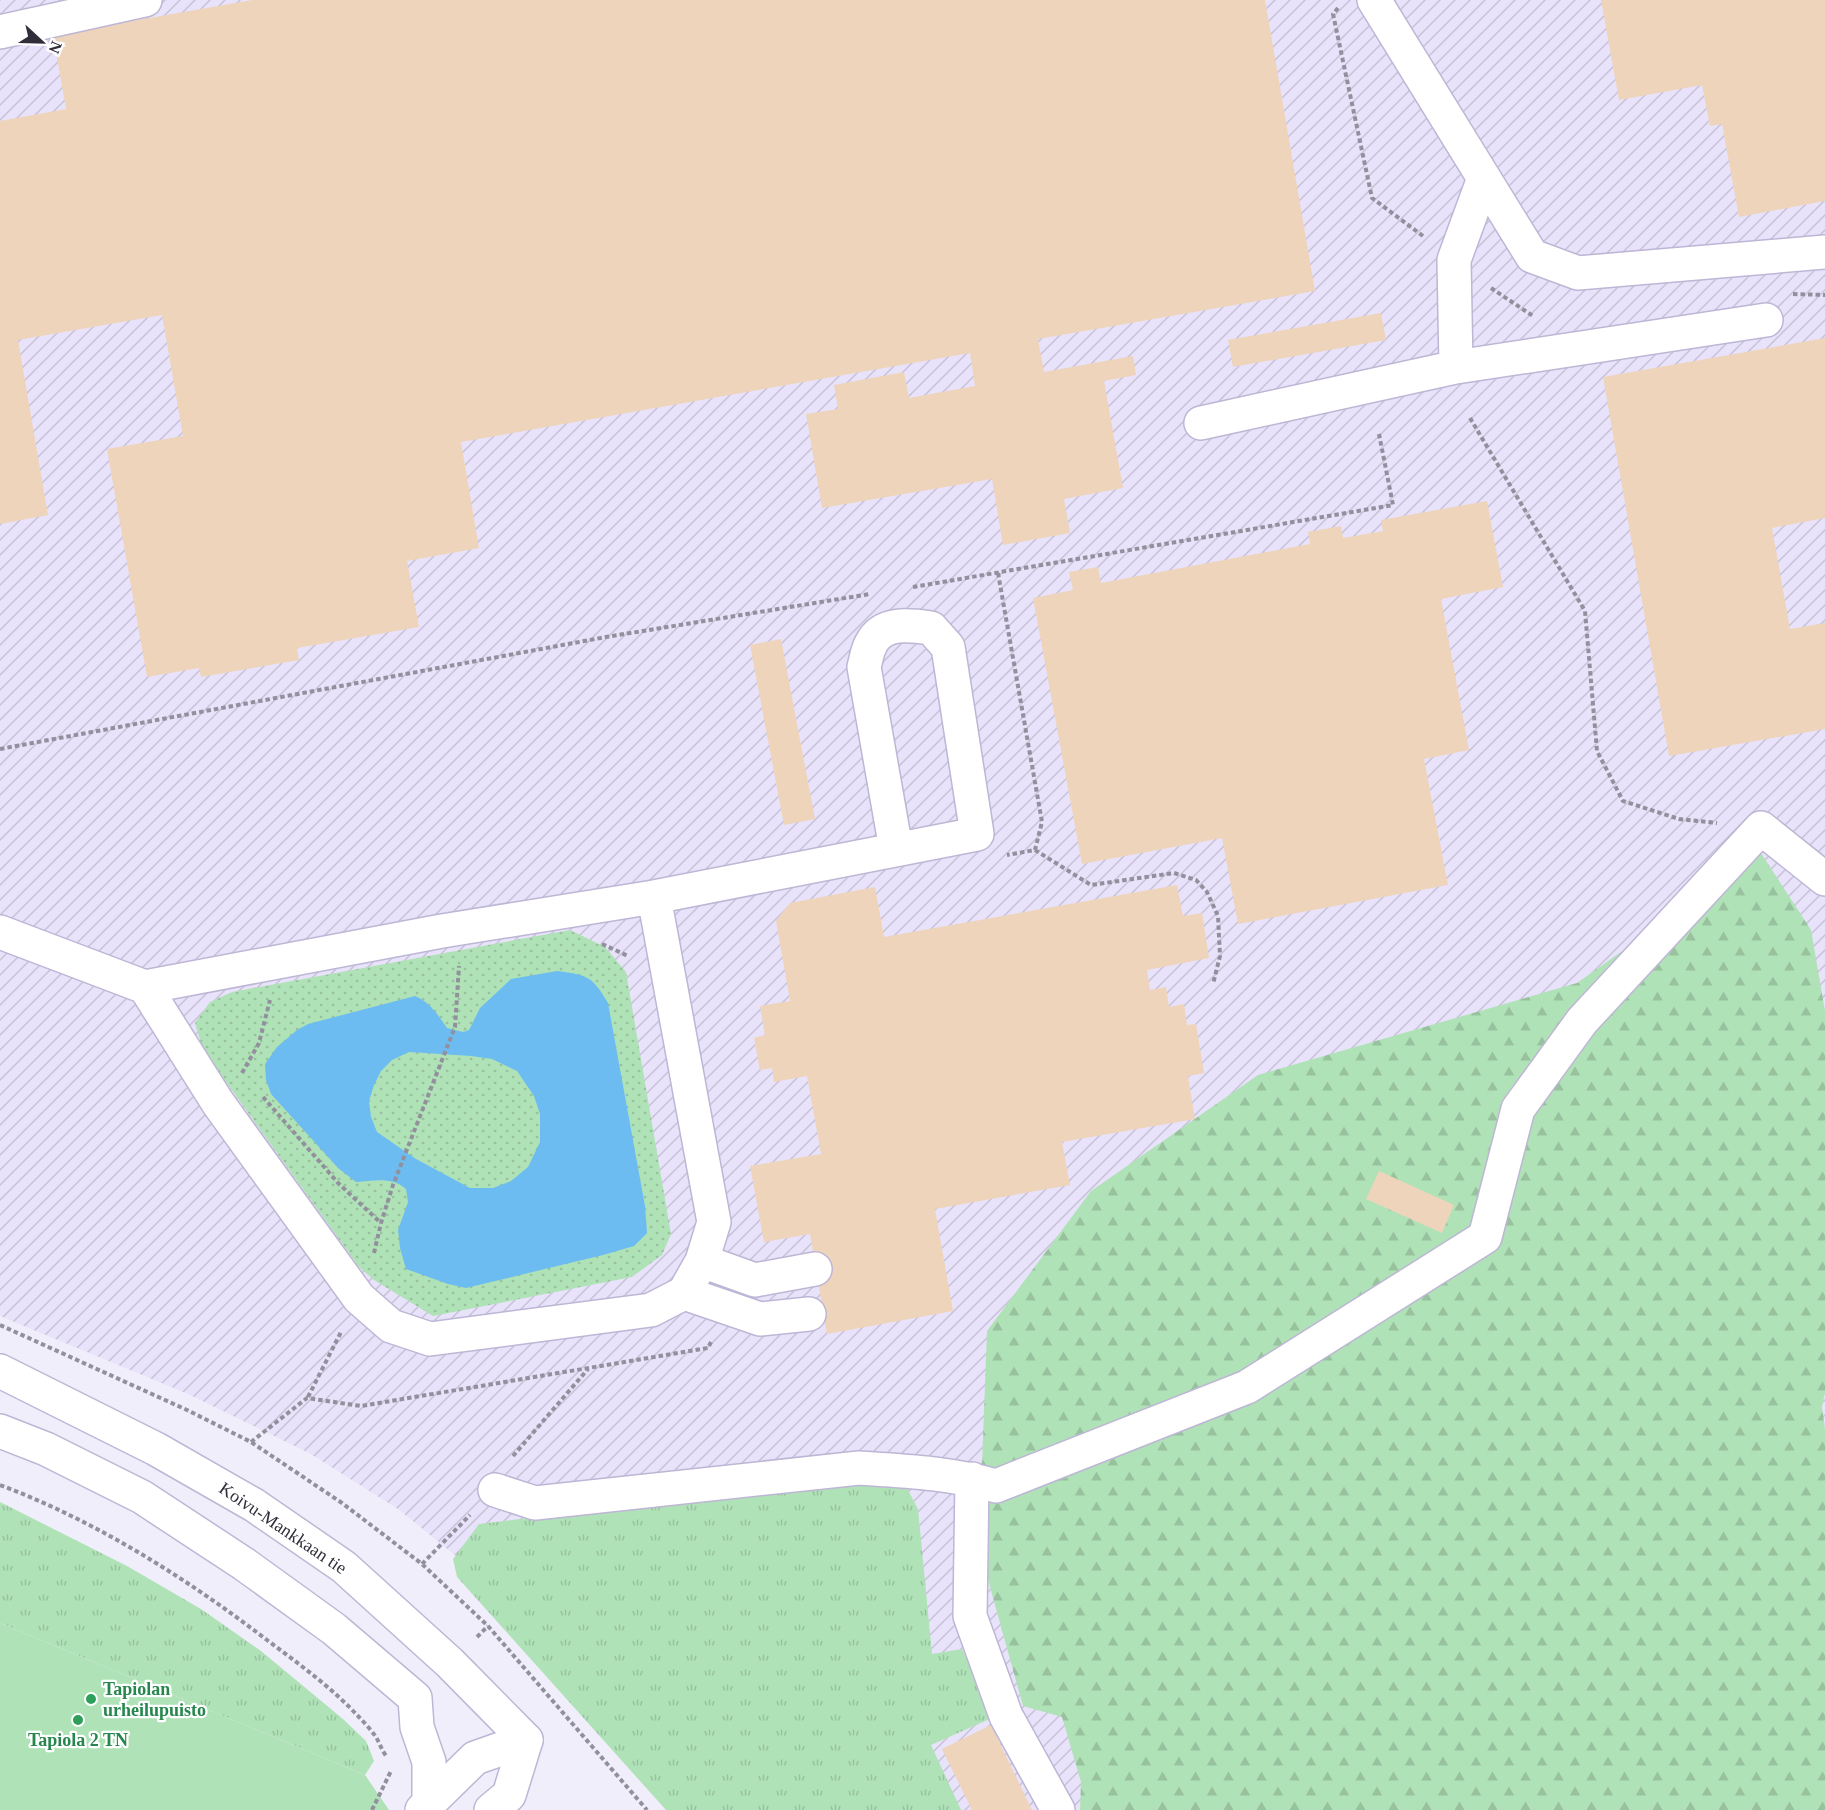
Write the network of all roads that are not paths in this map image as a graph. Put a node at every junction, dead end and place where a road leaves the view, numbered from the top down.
1 (145, 0) edge
2 (1374, 0) edge
3 (0, 32) edge
4 (1484, 178) junction
5 (1825, 252) edge
6 (1766, 320) dead end
7 (1456, 367) junction
8 (1201, 423) dead end
9 (896, 849) junction
10 (1825, 879) edge
11 (654, 897) junction
12 (0, 932) edge
13 (145, 987) junction
14 (702, 1261) junction
15 (815, 1269) dead end
16 (684, 1293) junction
17 (809, 1314) dead end
18 (0, 1371) edge
19 (0, 1431) edge
20 (972, 1479) junction
21 (495, 1490) dead end
22 (526, 1740) junction
23 (425, 1806) edge
24 (491, 1810) edge
25 (1058, 1810) edge

1 - 3 main road
2 - 4 main road
4 - 5 main road
4 - 7 main road
6 - 7 main road
7 - 8 main road
9 - 9 main road
9 - 11 main road
10 - 20 main road
11 - 13 main road
11 - 14 main road
12 - 13 main road
13 - 16 main road
14 - 15 main road
14 - 16 main road
16 - 17 main road
18 - 22 main road, Koivu-Mankkaan tie
19 - 23 main road
20 - 21 main road
20 - 25 main road
22 - 23 main road
22 - 24 main road

